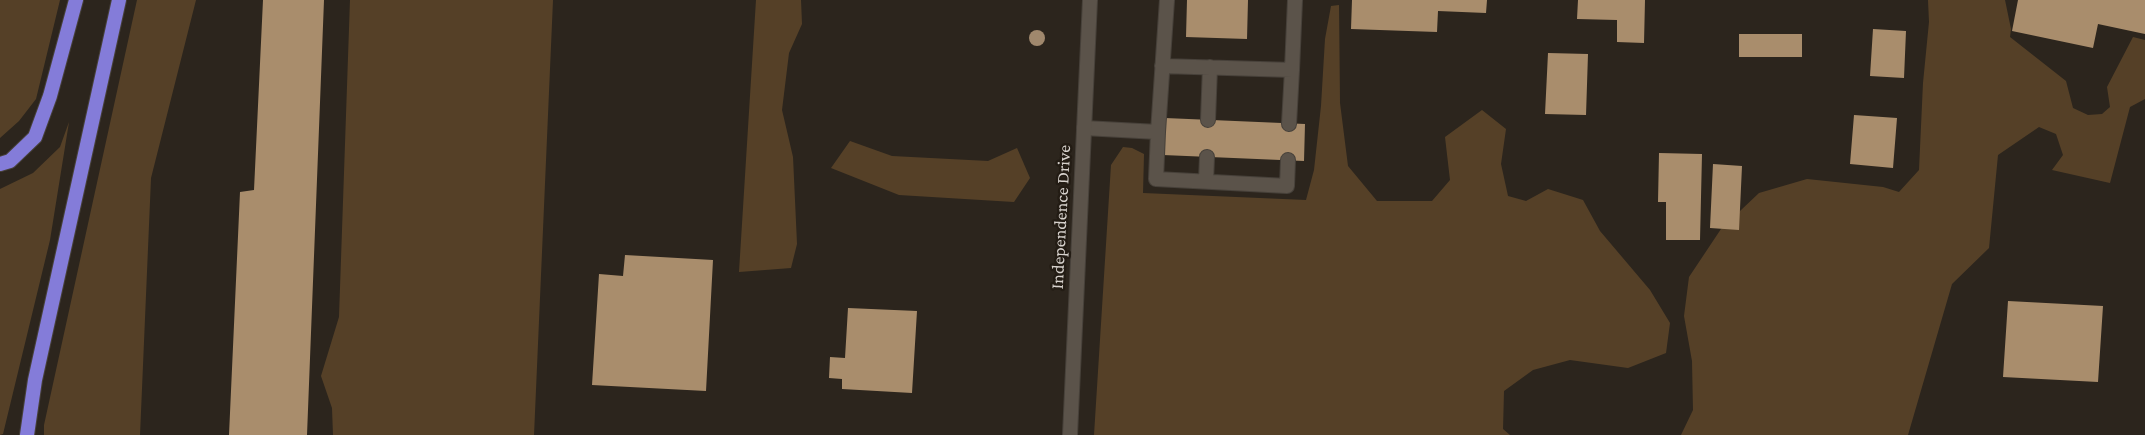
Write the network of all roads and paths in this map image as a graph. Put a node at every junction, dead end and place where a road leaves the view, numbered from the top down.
1 (76, 0) edge
2 (119, 0) edge
3 (1090, 0) edge
4 (1167, 0) edge
5 (1295, 0) edge
6 (1162, 66) junction
7 (1210, 68) junction
8 (1292, 70) junction
9 (1208, 120) dead end
10 (1289, 124) dead end
11 (1084, 128) junction
12 (1158, 132) junction
13 (1206, 156) dead end
14 (1288, 160) dead end
15 (0, 164) edge
16 (1206, 181) junction
17 (27, 435) edge
18 (1070, 435) edge

1 - 15 highway
2 - 17 highway
3 - 11 street, Independence Drive
4 - 6 street
5 - 8 street
6 - 7 street
6 - 12 street
7 - 8 street
7 - 9 street
8 - 10 street
11 - 12 street
11 - 18 street, Independence Drive
12 - 16 street
13 - 16 street
14 - 16 street

